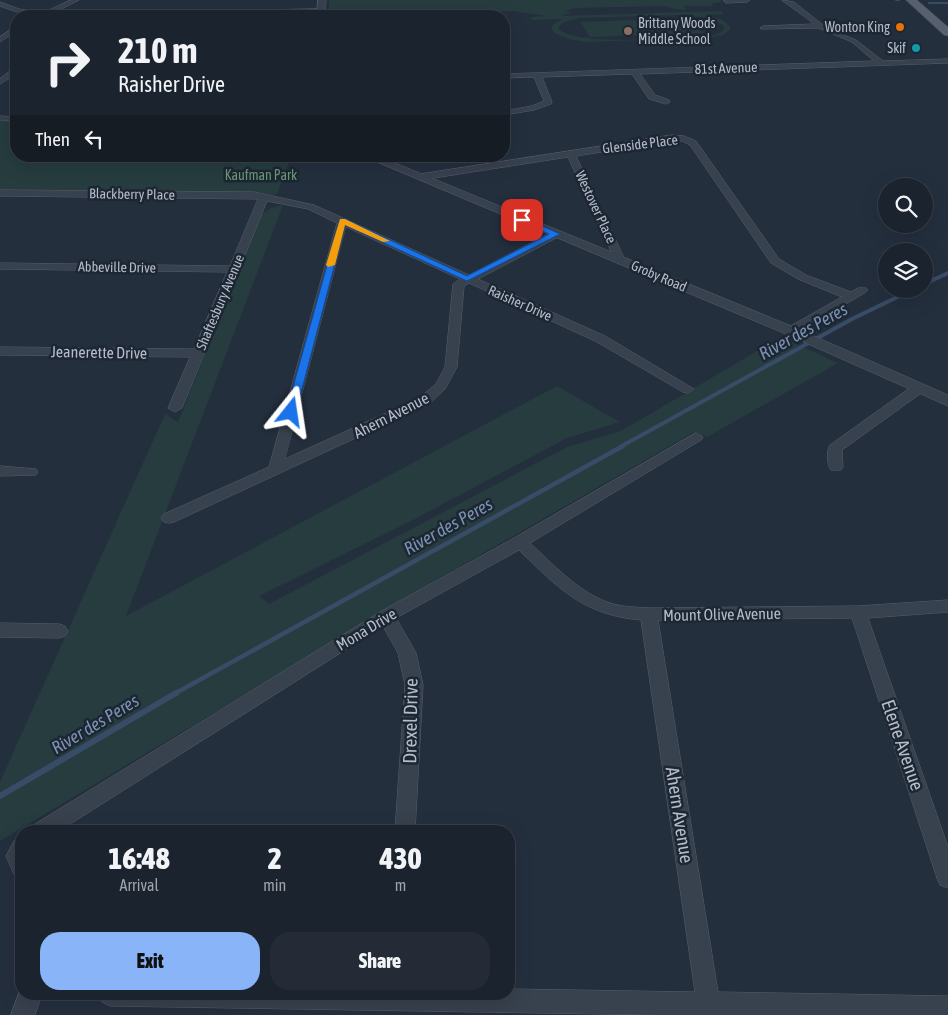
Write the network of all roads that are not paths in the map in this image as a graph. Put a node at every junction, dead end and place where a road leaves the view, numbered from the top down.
1 (76, 0) edge
2 (726, 0) edge
3 (747, 0) edge
4 (785, 0) edge
5 (911, 0) edge
6 (0, 4) edge
7 (15, 10) edge
8 (54, 10) edge
9 (819, 26) junction
10 (762, 28) dead end
11 (948, 33) edge
12 (948, 61) edge
13 (881, 63) junction
14 (634, 72) junction
15 (537, 75) junction
16 (510, 76) edge
17 (666, 102) dead end
18 (510, 112) edge
19 (571, 154) junction
20 (382, 162) edge
21 (421, 178) junction
22 (0, 193) edge
23 (264, 197) junction
24 (342, 220) junction
25 (556, 234) junction
26 (620, 260) junction
27 (0, 266) edge
28 (234, 269) junction
29 (467, 279) junction
30 (796, 333) junction
31 (0, 351) edge
32 (198, 353) junction
33 (919, 388) junction
34 (688, 389) dead end
35 (948, 401) edge
36 (175, 408) dead end
37 (696, 437) dead end
38 (836, 467) dead end
39 (275, 470) junction
40 (0, 472) edge
41 (31, 472) dead end
42 (169, 518) dead end
43 (520, 542) junction
44 (948, 606) edge
45 (858, 612) junction
46 (650, 614) junction
47 (386, 616) junction
48 (0, 630) edge
49 (59, 631) dead end
50 (52, 825) edge
51 (405, 825) edge
52 (948, 878) edge
53 (28, 1000) edge
54 (492, 1000) edge
55 (948, 1008) edge
56 (709, 1009) edge
57 (23, 1015) edge

1 - 8 street
2 - 3 street
4 - 9 street
5 - 11 main road
6 - 7 street
9 - 10 street
9 - 13 street
12 - 13 street, 81st Avenue
13 - 14 street, 81st Avenue
14 - 15 street, 81st Avenue
14 - 17 street
15 - 16 street, 81st Avenue
15 - 18 street
19 - 21 street, Glenside Place
19 - 26 street, Westover Place
19 - 30 street, Glenside Place
20 - 21 street, Groby Road
21 - 25 street, Groby Road
22 - 23 street, Blackberry Place
23 - 24 street, Raisher Drive
23 - 28 street, Shaftesbury Avenue
24 - 29 street, Raisher Drive
24 - 39 street
25 - 26 street, Groby Road
25 - 29 street
26 - 30 street, Groby Road
27 - 28 street, Abbeville Drive
28 - 32 street, Shaftesbury Avenue
29 - 34 street, Raisher Drive
29 - 39 street, Ahern Avenue
30 - 33 street, Groby Road
31 - 32 street, Jeanerette Drive
32 - 36 street, Shaftesbury Avenue
33 - 35 street, Groby Road
33 - 38 street
37 - 43 street, Mona Drive
39 - 42 street, Ahern Avenue
40 - 41 street
43 - 46 street, Mount Olive Avenue
43 - 47 street, Mona Drive
44 - 45 street, Mount Olive Avenue
45 - 46 street, Mount Olive Avenue
45 - 52 street, Elene Avenue
46 - 56 street, Ahern Avenue
47 - 50 street, Mona Drive
47 - 51 street, Drexel Drive
48 - 49 street
53 - 57 street
54 - 56 street
55 - 56 street

